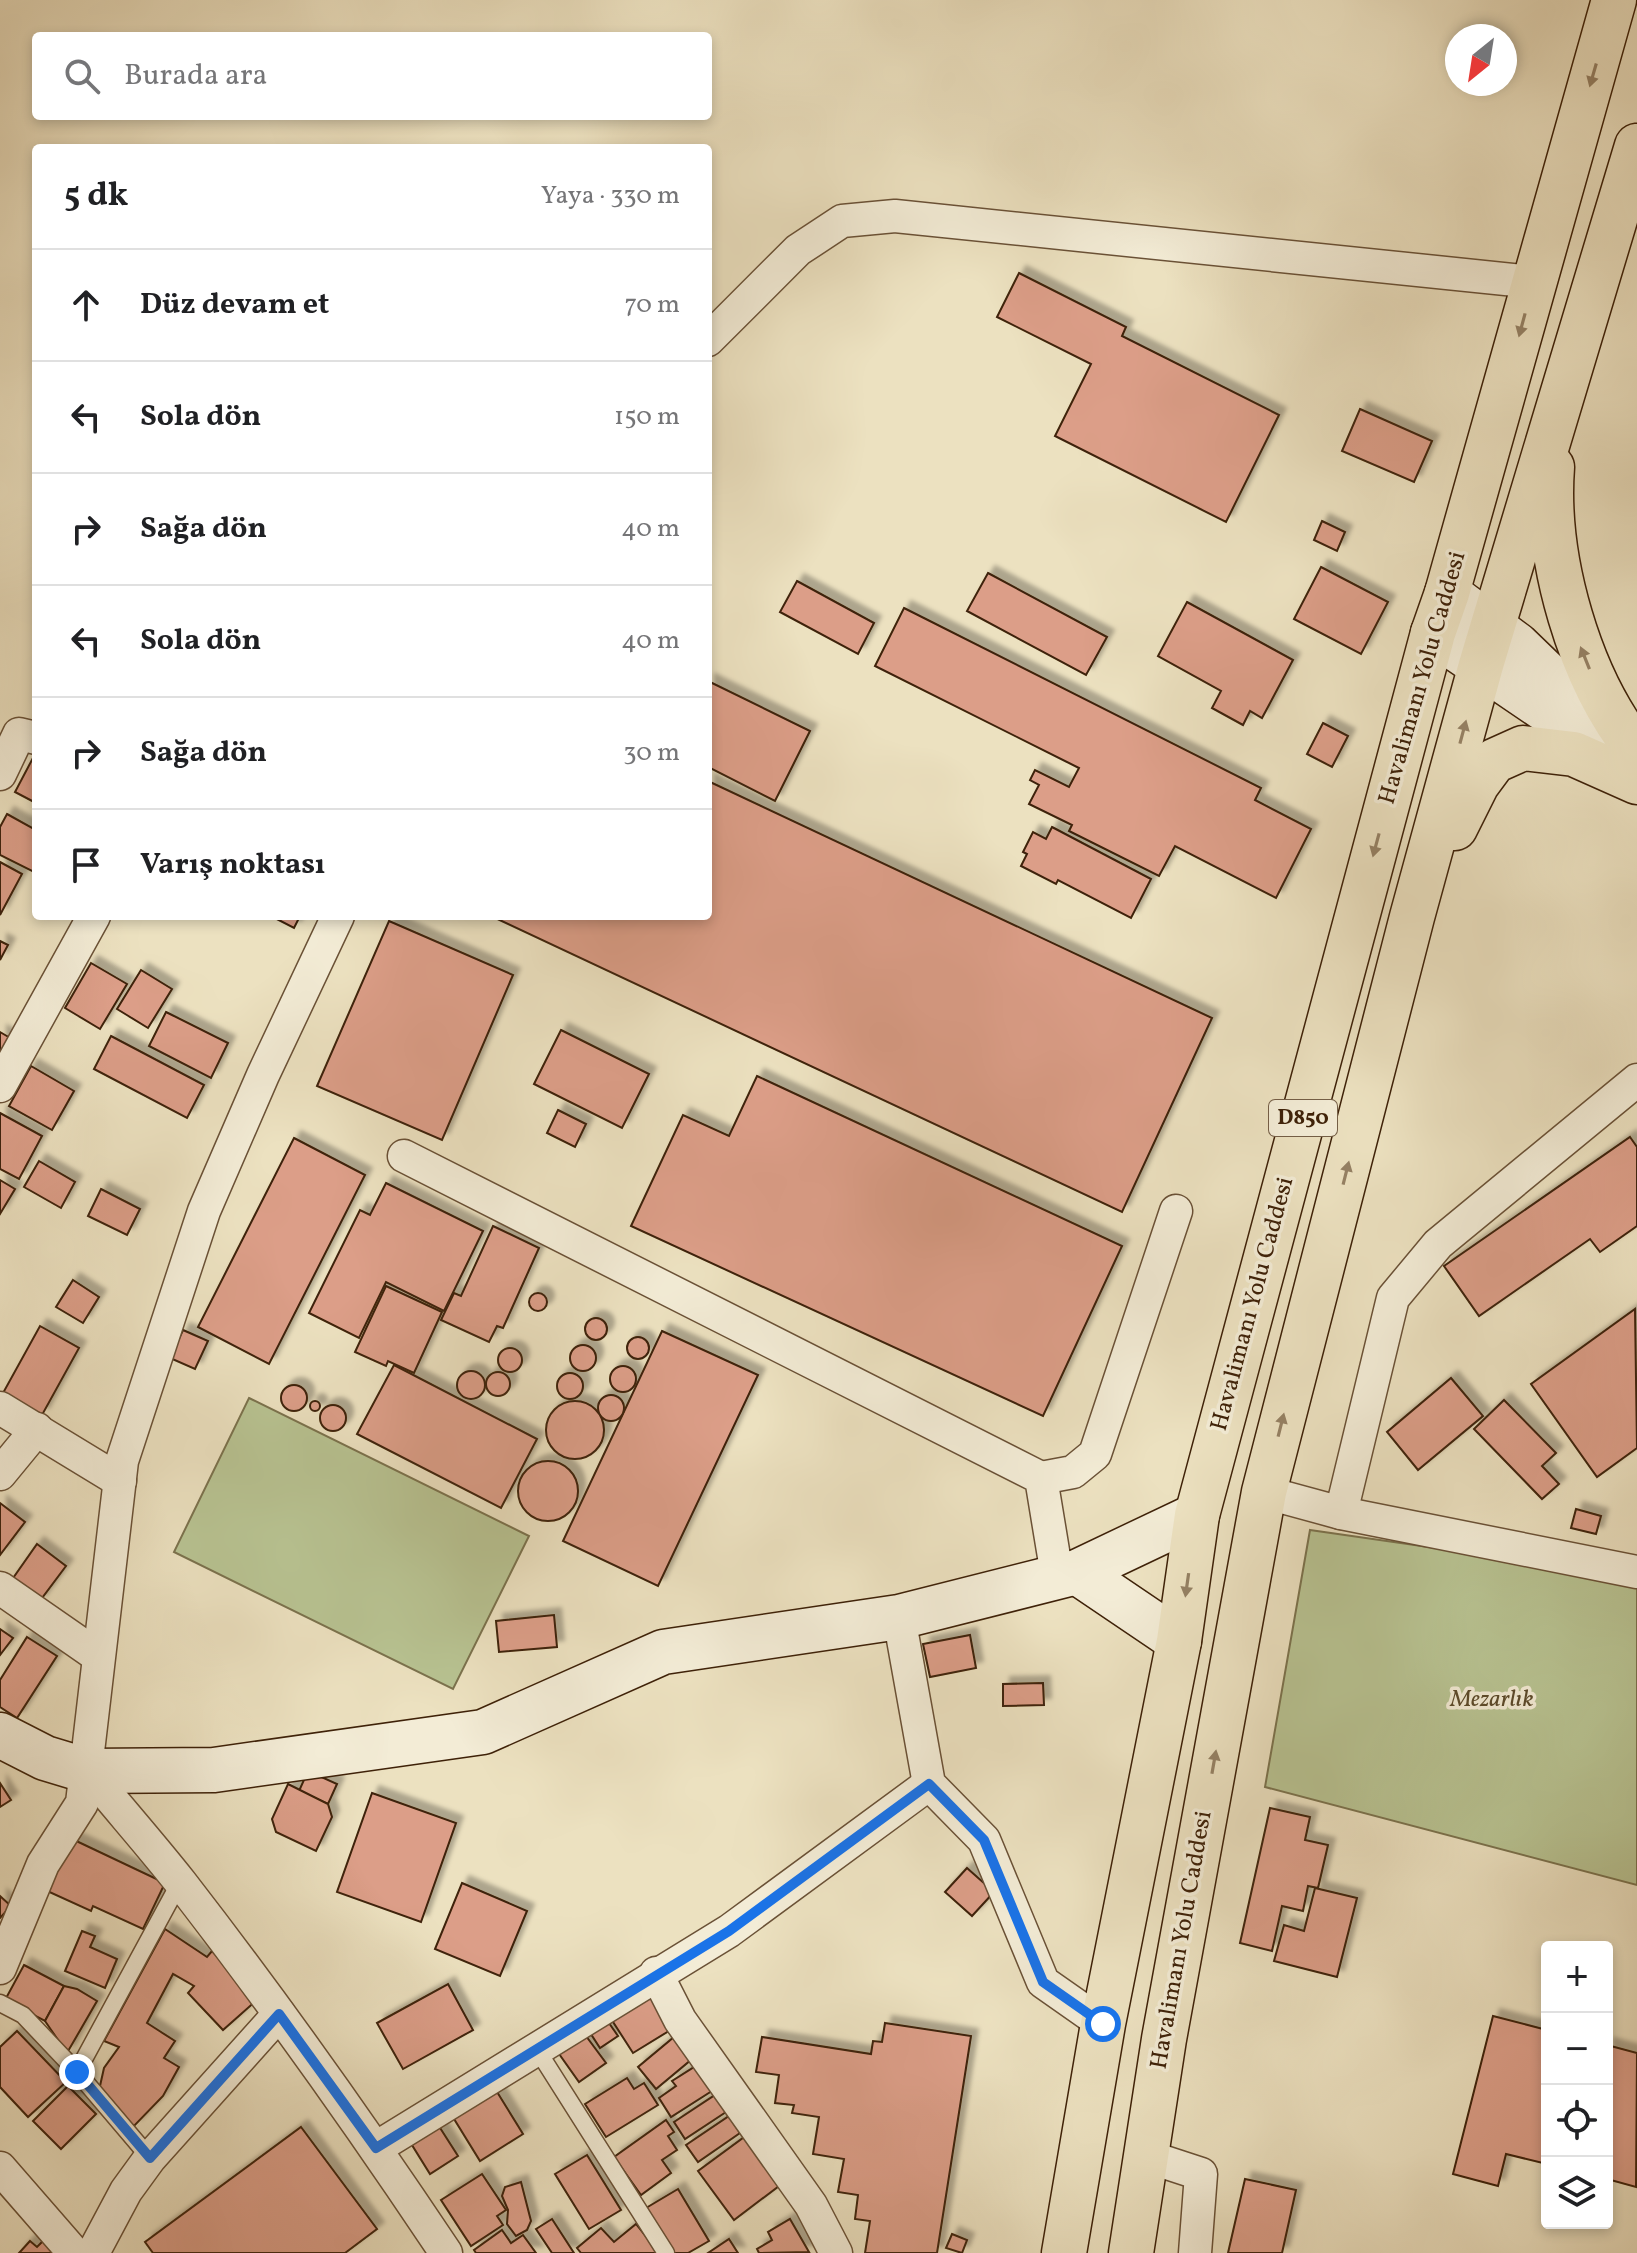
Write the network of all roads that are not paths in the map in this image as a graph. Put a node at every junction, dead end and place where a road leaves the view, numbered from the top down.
1 (1614, 0) edge
2 (1637, 146) edge
3 (1533, 282) junction
4 (712, 336) edge
5 (1557, 411) junction
6 (1440, 613) junction
7 (1486, 646) junction
8 (32, 737) edge
9 (1637, 750) edge
10 (1637, 761) edge
11 (1637, 772) edge
12 (0, 774) edge
13 (1637, 782) edge
14 (1412, 917) junction
15 (92, 920) edge
16 (336, 920) edge
17 (1637, 1080) edge
18 (0, 1086) edge
19 (404, 1156) dead end
20 (1176, 1211) dead end
21 (0, 1408) edge
22 (37, 1429) junction
23 (0, 1474) edge
24 (1041, 1478) junction
25 (120, 1481) junction
26 (1264, 1492) junction
27 (1341, 1513) junction
28 (1197, 1515) junction
29 (1637, 1572) edge
30 (1067, 1573) junction
31 (0, 1588) edge
32 (899, 1617) junction
33 (1179, 1641) junction
34 (98, 1656) junction
35 (0, 1735) edge
36 (88, 1771) junction
37 (929, 1784) junction
38 (180, 1882) junction
39 (0, 1968) edge
40 (656, 1973) junction
41 (0, 2003) edge
42 (279, 2014) junction
43 (1103, 2024) junction
44 (538, 2051) junction
45 (77, 2072) junction
46 (376, 2148) junction
47 (1146, 2156) junction
48 (150, 2158) junction
49 (0, 2168) edge
50 (74, 2253) edge
51 (93, 2253) edge
52 (446, 2253) edge
53 (666, 2253) edge
54 (836, 2253) edge
55 (1064, 2253) edge
56 (1131, 2253) edge
57 (1195, 2253) edge

1 -> 3 highway, Havalimanı Yolu Caddesi / D850
2 - 5 highway, Havalimanı Yolu Caddesi / D850
3 - 4 street
3 -> 6 highway, Havalimanı Yolu Caddesi / D850
5 - 7 highway, Havalimanı Yolu Caddesi / D850
9 -> 5 highway
6 - 7 street
6 -> 28 highway, Havalimanı Yolu Caddesi / D850
7 - 10 street
7 - 11 street
14 -> 7 highway, Havalimanı Yolu Caddesi / D850
8 - 12 street
13 - 14 highway
26 -> 14 highway, Havalimanı Yolu Caddesi / D850
15 - 18 street
16 - 25 street
17 - 27 street
19 - 24 street
20 - 24 street
21 - 22 street
22 - 23 street
22 - 25 street
24 - 30 street
25 - 34 street
26 - 27 street
47 -> 26 highway, Havalimanı Yolu Caddesi / D850
27 - 29 street
28 - 30 street
28 -> 33 highway, Havalimanı Yolu Caddesi / D850
30 - 32 street
30 - 33 street
31 - 34 street
32 - 36 street
32 - 37 street
33 - 43 highway, Havalimanı Yolu Caddesi / D850
34 - 36 street
35 - 36 street
36 - 38 street
36 - 39 street
37 - 40 street
37 - 43 street
38 - 42 street
38 - 45 lane
40 - 44 street
40 - 54 street
41 - 45 lane
42 - 46 street
42 - 48 street
43 - 55 highway, Havalimanı Yolu Caddesi / D850
44 - 46 street
44 - 53 lane
45 - 48 lane
46 - 52 street
47 - 56 highway, Havalimanı Yolu Caddesi / D850
47 - 57 street
48 - 51 street
49 - 50 street

